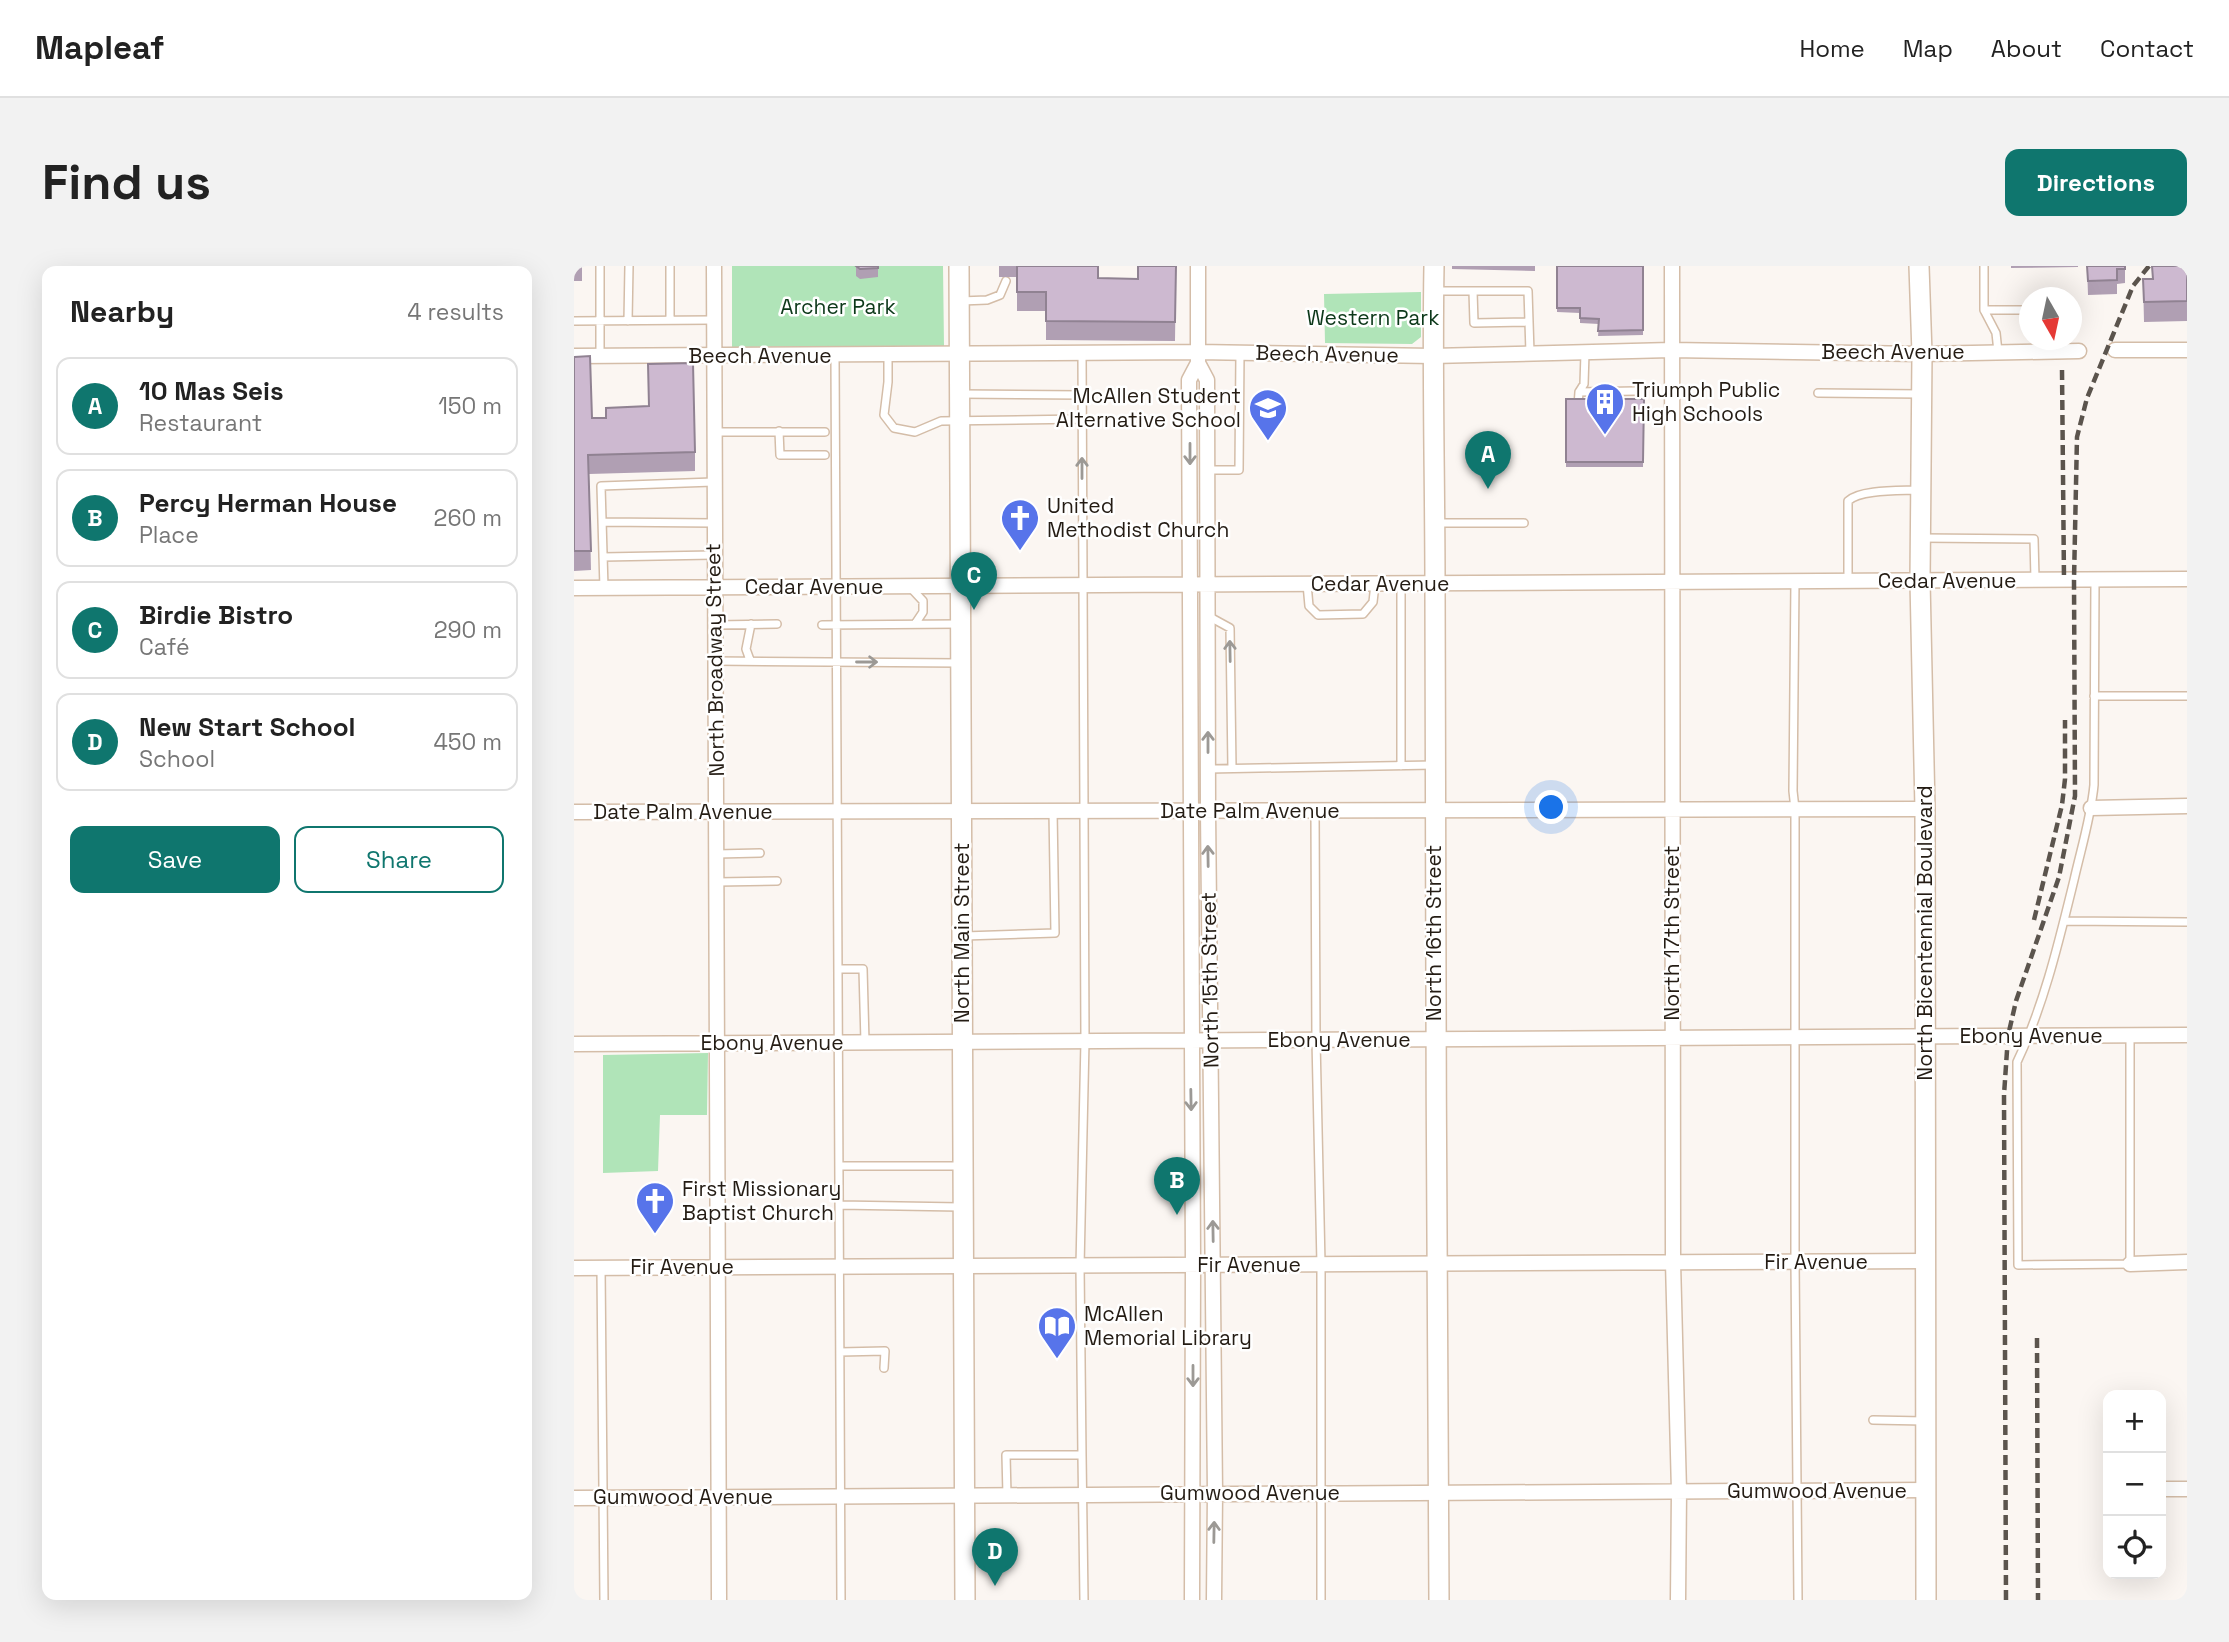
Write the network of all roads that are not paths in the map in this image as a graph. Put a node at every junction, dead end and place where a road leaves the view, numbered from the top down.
1 (600, 266) edge
2 (629, 266) edge
3 (670, 266) edge
4 (714, 266) edge
5 (960, 266) edge
6 (1198, 266) edge
7 (1434, 266) edge
8 (1672, 266) edge
9 (1919, 266) edge
10 (1984, 266) edge
11 (1006, 281) dead end
12 (1434, 291) junction
13 (1474, 291) junction
14 (960, 301) junction
15 (1984, 310) junction
16 (2019, 310) edge
17 (670, 320) junction
18 (713, 320) junction
19 (574, 321) edge
20 (600, 321) junction
21 (628, 321) junction
22 (1529, 322) junction
23 (1671, 349) junction
24 (2115, 350) dead end
25 (2187, 350) edge
26 (2079, 351) dead end
27 (1585, 352) junction
28 (1998, 352) junction
29 (1082, 353) junction
30 (1240, 353) junction
31 (1530, 353) junction
32 (960, 354) junction
33 (1922, 354) junction
34 (888, 355) junction
35 (574, 356) edge
36 (600, 356) junction
37 (835, 356) junction
38 (1432, 356) junction
39 (713, 357) junction
40 (1198, 358) junction
41 (1636, 391) dead end
42 (1579, 392) junction
43 (1818, 393) dead end
44 (960, 394) junction
45 (1083, 394) junction
46 (1921, 394) junction
47 (1578, 418) edge
48 (1083, 419) junction
49 (960, 420) junction
50 (779, 431) junction
51 (713, 432) junction
52 (825, 432) dead end
53 (825, 455) dead end
54 (1208, 470) junction
55 (713, 482) junction
56 (1921, 490) junction
57 (602, 522) junction
58 (713, 523) junction
59 (1434, 523) junction
60 (1524, 523) dead end
61 (1920, 538) junction
62 (713, 555) junction
63 (603, 557) junction
64 (2187, 579) edge
65 (2035, 580) junction
66 (2095, 580) junction
67 (1795, 581) junction
68 (1848, 581) junction
69 (1920, 581) junction
70 (1672, 582) junction
71 (1435, 583) junction
72 (1307, 584) junction
73 (1375, 584) junction
74 (1401, 584) junction
75 (1082, 585) junction
76 (1190, 585) junction
77 (1208, 585) junction
78 (909, 586) junction
79 (961, 586) junction
80 (714, 587) junction
81 (836, 587) junction
82 (574, 588) edge
83 (604, 588) junction
84 (1208, 616) junction
85 (751, 624) junction
86 (777, 624) dead end
87 (836, 624) junction
88 (915, 624) junction
89 (961, 624) junction
90 (714, 625) junction
91 (822, 625) dead end
92 (750, 660) junction
93 (714, 662) junction
94 (837, 662) junction
95 (960, 663) junction
96 (2094, 696) junction
97 (2187, 696) edge
98 (1434, 765) junction
99 (1401, 766) junction
100 (1232, 768) junction
101 (1208, 769) junction
102 (2187, 806) edge
103 (2091, 808) junction
104 (1795, 809) junction
105 (1925, 809) junction
106 (1434, 810) junction
107 (1671, 810) junction
108 (838, 811) junction
109 (962, 811) junction
110 (1053, 811) junction
111 (1083, 811) junction
112 (1190, 811) junction
113 (1208, 811) junction
114 (1315, 811) junction
115 (574, 812) edge
116 (716, 812) junction
117 (760, 853) dead end
118 (717, 854) junction
119 (777, 881) dead end
120 (717, 882) junction
121 (2064, 921) junction
122 (2187, 922) edge
123 (963, 936) junction
124 (838, 969) junction
125 (2030, 1035) junction
126 (2187, 1035) edge
127 (2130, 1036) junction
128 (1795, 1037) junction
129 (1926, 1037) junction
130 (1672, 1038) junction
131 (1191, 1040) junction
132 (1210, 1040) junction
133 (1316, 1040) junction
134 (1434, 1040) junction
135 (1085, 1041) junction
136 (963, 1042) junction
137 (717, 1043) junction
138 (837, 1043) junction
139 (865, 1043) junction
140 (574, 1044) edge
141 (839, 1166) junction
142 (964, 1166) junction
143 (838, 1205) junction
144 (964, 1207) junction
145 (1925, 1261) junction
146 (1673, 1262) junction
147 (1795, 1262) junction
148 (2187, 1262) edge
149 (1321, 1264) junction
150 (1437, 1264) junction
151 (2130, 1264) junction
152 (1193, 1265) junction
153 (1213, 1265) junction
154 (840, 1266) junction
155 (964, 1266) junction
156 (1080, 1266) junction
157 (718, 1267) junction
158 (574, 1268) edge
159 (601, 1268) junction
160 (840, 1352) junction
161 (884, 1368) dead end
162 (1873, 1420) dead end
163 (1925, 1421) junction
164 (1082, 1455) junction
165 (2166, 1489) edge
166 (2187, 1489) edge
167 (1926, 1490) junction
168 (1797, 1491) junction
169 (1679, 1492) junction
170 (1193, 1493) junction
171 (1215, 1493) junction
172 (1320, 1493) junction
173 (1438, 1493) junction
174 (1084, 1495) junction
175 (839, 1496) junction
176 (965, 1496) junction
177 (1007, 1496) junction
178 (719, 1497) junction
179 (574, 1498) edge
180 (602, 1498) junction
181 (604, 1600) edge
182 (719, 1600) edge
183 (841, 1600) edge
184 (965, 1600) edge
185 (1084, 1600) edge
186 (1192, 1600) edge
187 (1213, 1600) edge
188 (1321, 1600) edge
189 (1439, 1600) edge
190 (1678, 1600) edge
191 (1798, 1600) edge
192 (1926, 1600) edge

1 - 20 lane
2 - 21 lane
3 - 17 lane
4 - 18 street, North Broadway Street
5 - 14 street, North Main Street
6 - 40 street, North 15th Street
7 - 12 street, North 16th Street
8 - 23 street, North 17th Street
9 - 33 street, North Bicentennial Boulevard
10 - 15 lane
11 - 14 lane
12 - 13 lane
12 - 38 street, North 16th Street
13 - 22 lane
13 - 22 lane
14 - 32 street, North Main Street
15 - 16 lane
15 - 28 lane
17 - 18 lane
17 - 21 lane
18 - 39 street, North Broadway Street
19 - 20 lane
20 - 21 lane
20 - 36 lane
22 - 31 lane
23 - 27 street, Beech Avenue
23 - 33 street, Beech Avenue
23 - 70 street, North 17th Street
24 - 25 street
26 - 28 street, Beech Avenue
27 - 31 street, Beech Avenue
27 - 42 lane
28 - 33 street, Beech Avenue
29 - 32 street, Beech Avenue
29 - 40 street, Beech Avenue
29 - 45 lane
30 - 38 street, Beech Avenue
30 - 40 street, Beech Avenue
30 - 54 lane
31 - 38 street, Beech Avenue
32 - 34 street, Beech Avenue
32 - 44 street, North Main Street
33 - 46 street, North Bicentennial Boulevard
34 - 37 street, Beech Avenue
34 - 49 lane
35 - 36 street, Beech Avenue
36 - 39 street, Beech Avenue
37 - 39 street, Beech Avenue
37 - 81 lane
38 - 59 street, North 16th Street
39 - 51 street, North Broadway Street
40 - 54 street, North 15th Street
40 -> 76 street, North 15th Street
41 - 42 lane
42 - 47 lane
43 - 46 lane
44 - 45 lane
44 - 49 street, North Main Street
45 - 48 lane
46 - 56 street, North Bicentennial Boulevard
48 - 49 lane
75 -> 48 lane
49 - 79 street, North Main Street
50 - 51 lane
50 - 52 lane
50 - 53 lane
51 - 55 street, North Broadway Street
54 - 77 street, North 15th Street
55 - 57 lane
55 - 58 street, North Broadway Street
56 - 61 street, North Bicentennial Boulevard
56 - 68 lane
57 - 58 lane
57 - 63 lane
58 - 62 street, North Broadway Street
59 - 60 lane
59 - 71 street, North 16th Street
61 - 65 lane
61 - 69 street, North Bicentennial Boulevard
62 - 63 lane
62 - 80 street, North Broadway Street
63 - 83 lane
64 - 66 street, Cedar Avenue
65 - 66 street, Cedar Avenue
65 - 69 street, Cedar Avenue
66 - 96 lane
67 - 68 street, Cedar Avenue
67 - 70 street, Cedar Avenue
67 - 104 lane
68 - 69 street, Cedar Avenue
69 - 105 street, North Bicentennial Boulevard
70 - 71 street, Cedar Avenue
70 - 107 street, North 17th Street
71 - 74 street, Cedar Avenue
71 - 98 street, North 16th Street
72 - 73 street, Cedar Avenue
72 - 73 lane
72 - 77 street, Cedar Avenue
73 - 74 street, Cedar Avenue
74 - 99 lane
75 - 76 street, Cedar Avenue
75 - 79 street, Cedar Avenue
75 - 111 lane
76 - 77 street, Cedar Avenue
76 - 112 street, North 15th Street
77 - 84 street, North 15th Street
78 - 79 street, Cedar Avenue
78 - 81 street, Cedar Avenue
78 - 88 lane
79 - 89 street, North Main Street
80 - 81 street, Cedar Avenue
80 - 83 street, Cedar Avenue
80 - 90 street, North Broadway Street
81 - 87 lane
82 - 83 street, Cedar Avenue
100 -> 84 lane
101 -> 84 street, North 15th Street
85 - 86 lane
85 - 90 lane
85 - 92 lane
87 - 88 lane
87 - 91 lane
87 - 94 lane
88 - 89 lane
89 - 95 street, North Main Street
90 - 93 street, North Broadway Street
92 - 93 lane
92 - 94 lane
93 - 116 street, North Broadway Street
94 -> 95 lane
94 - 108 lane
95 - 109 street, North Main Street
96 - 97 lane
96 - 103 lane
98 - 99 lane
98 - 106 street, North 16th Street
99 - 100 lane
100 - 101 lane
101 - 113 street, North 15th Street
102 - 103 street
103 - 121 lane
104 - 105 street, Date Palm Avenue
104 - 107 street, Date Palm Avenue
104 - 128 lane
105 - 129 street, North Bicentennial Boulevard
106 - 107 street, Date Palm Avenue
106 - 114 street, Date Palm Avenue
106 - 134 street, North 16th Street
107 - 130 street, North 17th Street
108 - 109 street, Date Palm Avenue
108 - 116 street, Date Palm Avenue
108 - 124 lane
109 - 110 street, Date Palm Avenue
109 - 123 street, North Main Street
110 - 111 street, Date Palm Avenue
110 - 123 lane
111 - 112 street, Date Palm Avenue
111 - 135 lane
112 - 113 street, Date Palm Avenue
112 - 131 street, North 15th Street
113 - 114 street, Date Palm Avenue
132 -> 113 street, North 15th Street
114 - 133 lane
115 - 116 street, Date Palm Avenue
116 - 118 street, North Broadway Street
117 - 118 lane
118 - 120 street, North Broadway Street
119 - 120 lane
120 - 137 street, North Broadway Street
121 - 122 lane
121 - 125 lane
123 - 136 street, North Main Street
124 - 138 lane
124 - 139 lane
125 - 127 street, Ebony Avenue
125 - 129 street, Ebony Avenue
125 - 151 lane
126 - 127 street, Ebony Avenue
127 - 151 lane
128 - 129 street, Ebony Avenue
128 - 130 street, Ebony Avenue
128 - 147 lane
129 - 145 street, North Bicentennial Boulevard
130 - 134 street, Ebony Avenue
130 - 146 street, North 17th Street
131 - 132 street, Ebony Avenue
131 - 135 street, Ebony Avenue
131 -> 152 street, North 15th Street
132 - 133 street, Ebony Avenue
153 -> 132 street, North 15th Street
133 - 134 street, Ebony Avenue
133 - 149 lane
134 - 150 street, North 16th Street
135 - 136 street, Ebony Avenue
135 - 156 lane
136 - 139 street, Ebony Avenue
136 - 142 street, North Main Street
137 - 138 street, Ebony Avenue
137 - 140 street, Ebony Avenue
137 - 157 street, North Broadway Street
138 - 139 street, Ebony Avenue
138 - 141 lane
141 - 142 lane
141 - 143 lane
142 - 144 street, North Main Street
143 - 144 lane
143 - 154 lane
144 - 155 street, North Main Street
145 - 147 street, Fir Avenue
145 - 163 street, North Bicentennial Boulevard
146 - 147 street, Fir Avenue
146 - 150 street, Fir Avenue
146 - 169 street, North 17th Street
147 - 168 lane
148 - 151 street
149 - 150 street, Fir Avenue
149 - 153 street, Fir Avenue
149 - 172 lane
150 - 173 street, North 16th Street
152 - 153 street, Fir Avenue
152 - 156 street, Fir Avenue
152 -> 170 street, North 15th Street
153 - 171 street, North 15th Street
154 - 155 street, Fir Avenue
154 - 157 street, Fir Avenue
154 - 160 lane
155 - 156 street, Fir Avenue
155 - 176 street, North Main Street
156 - 164 lane
157 - 159 street, Fir Avenue
157 - 178 street, North Broadway Street
158 - 159 street, Fir Avenue
159 - 180 lane
160 - 161 lane
160 - 175 lane
162 - 163 lane
163 - 167 street, North Bicentennial Boulevard
164 - 174 lane
164 - 177 lane
165 - 166 street
167 - 168 street, Gumwood Avenue
167 - 192 street, North Bicentennial Boulevard
168 - 169 street, Gumwood Avenue
168 - 191 lane
169 - 173 street, Gumwood Avenue
169 - 190 street, North 17th Street
170 - 171 street, Gumwood Avenue
170 - 174 street, Gumwood Avenue
170 - 186 street, North 15th Street
171 - 172 street, Gumwood Avenue
187 -> 171 street, North 15th Street
172 - 173 street, Gumwood Avenue
172 - 188 lane
173 - 189 street, North 16th Street
174 - 177 street, Gumwood Avenue
174 - 185 lane
175 - 176 street, Gumwood Avenue
175 - 178 street, Gumwood Avenue
175 - 183 lane
176 - 177 street, Gumwood Avenue
176 - 184 street, North Main Street
178 - 180 street, Gumwood Avenue
178 - 182 street, North Broadway Street
179 - 180 street, Gumwood Avenue
180 - 181 lane

